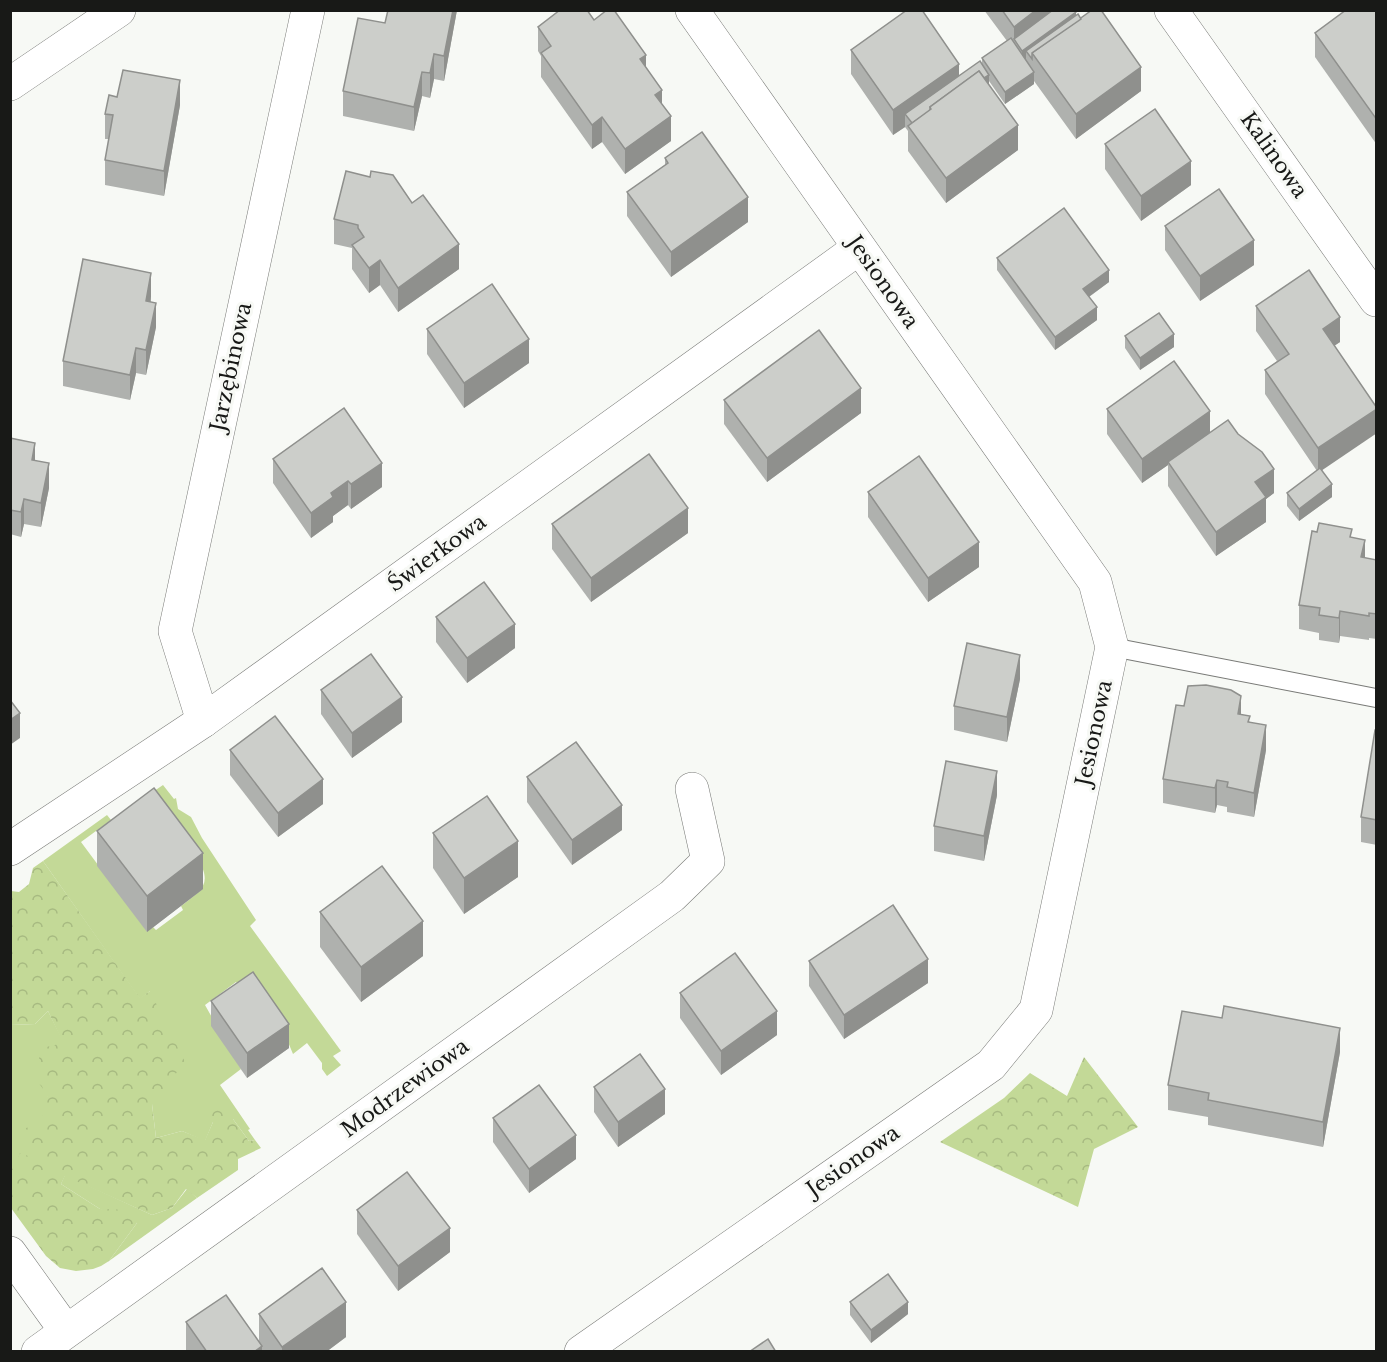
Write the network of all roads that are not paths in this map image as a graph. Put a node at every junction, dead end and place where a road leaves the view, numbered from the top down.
1 (119, 10) edge
2 (692, 10) edge
3 (1171, 10) edge
4 (303, 12) edge
5 (10, 84) edge
6 (859, 248) junction
7 (1377, 300) edge
8 (1112, 647) junction
9 (1377, 698) edge
10 (203, 721) junction
11 (692, 789) dead end
12 (10, 849) edge
13 (10, 1253) edge
14 (66, 1331) junction
15 (38, 1352) edge
16 (581, 1352) edge

1 - 5 street
2 - 6 street, Jesionowa
3 - 7 street, Kalinowa
4 - 10 street, Jarzębinowa
6 - 8 street, Jesionowa
6 - 10 street, Świerkowa
8 - 9 lane
8 - 16 street, Jesionowa
10 - 12 street, Świerkowa
11 - 14 street, Modrzewiowa
13 - 14 street
14 - 15 street, Modrzewiowa

